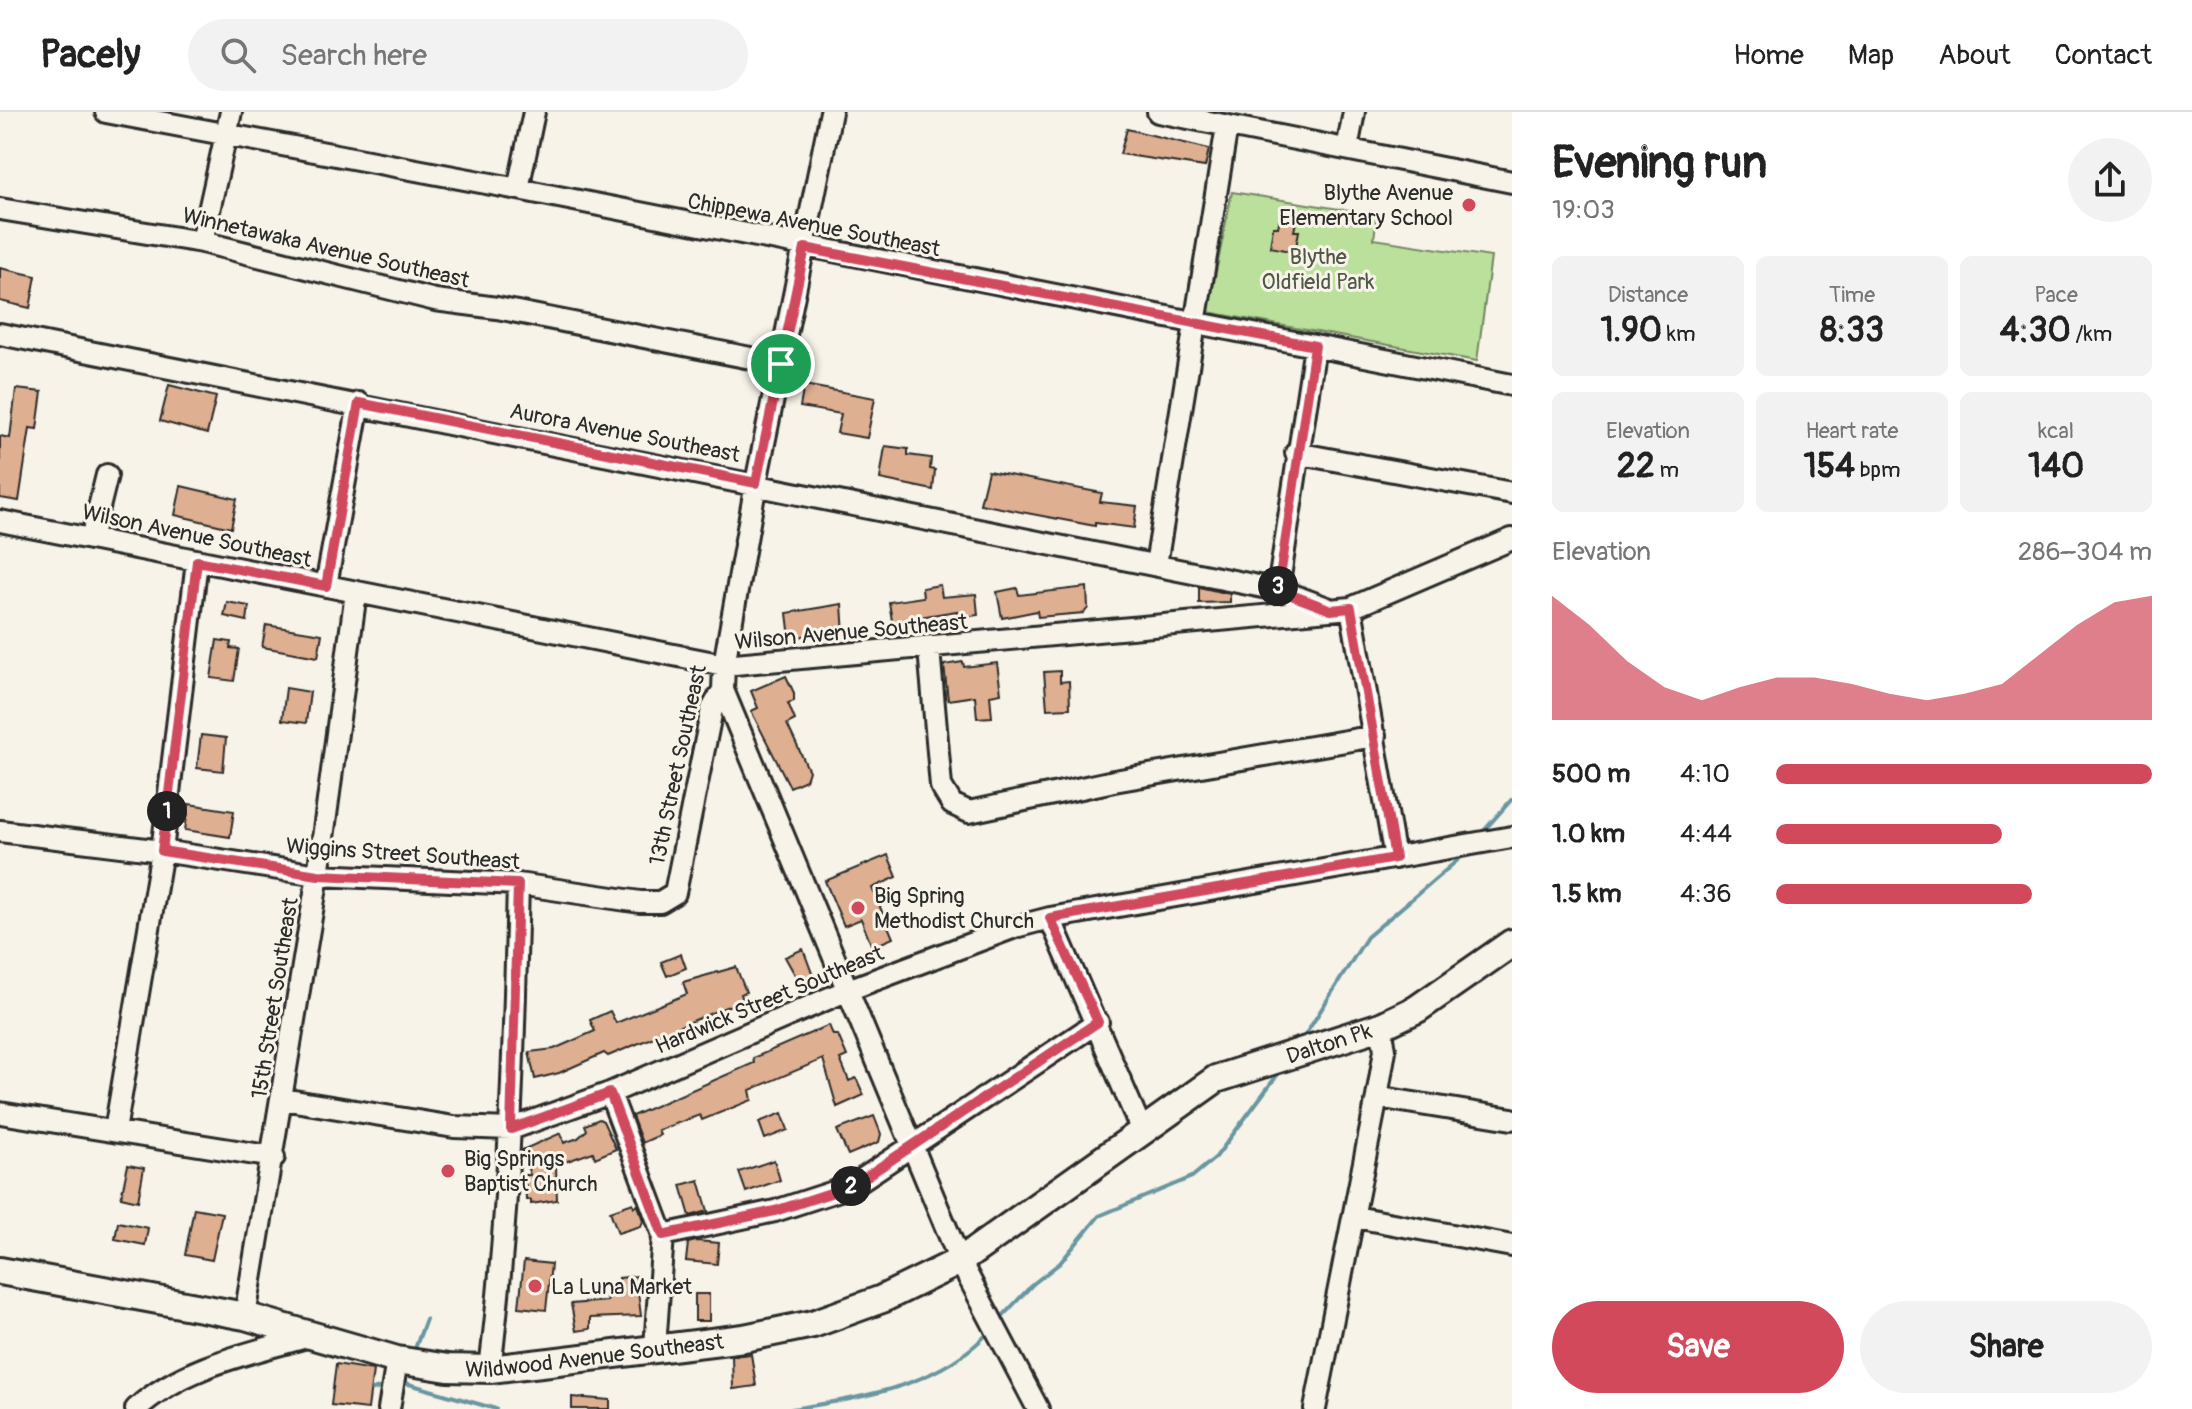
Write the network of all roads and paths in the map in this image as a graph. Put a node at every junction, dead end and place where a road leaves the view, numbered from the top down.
1 (106, 112) edge
2 (231, 112) edge
3 (534, 112) edge
4 (831, 112) edge
5 (1158, 112) edge
6 (1354, 112) edge
7 (1227, 126) junction
8 (226, 135) junction
9 (1347, 149) junction
10 (1512, 182) edge
11 (518, 189) junction
12 (0, 209) edge
13 (202, 242) junction
14 (805, 248) junction
15 (1193, 322) junction
16 (0, 334) edge
17 (1315, 346) junction
18 (781, 364) junction
19 (1512, 385) edge
20 (359, 403) junction
21 (1296, 453) junction
22 (107, 475) dead end
23 (756, 483) junction
24 (1512, 493) edge
25 (0, 521) edge
26 (92, 536) junction
27 (1512, 539) edge
28 (197, 561) junction
29 (1156, 565) junction
30 (326, 586) junction
31 (1278, 590) junction
32 (356, 592) junction
33 (1341, 609) junction
34 (929, 649) junction
35 (724, 665) junction
36 (723, 690) junction
37 (1375, 736) junction
38 (0, 831) edge
39 (1512, 837) edge
40 (162, 851) junction
41 (1395, 858) junction
42 (318, 875) junction
43 (518, 884) junction
44 (660, 902) joint
45 (1050, 918) junction
46 (1512, 943) edge
47 (848, 990) junction
48 (1098, 1022) junction
49 (1381, 1026) junction
50 (610, 1093) junction
51 (1377, 1097) junction
52 (282, 1099) junction
53 (0, 1113) edge
54 (1512, 1119) edge
55 (511, 1129) junction
56 (115, 1131) junction
57 (1142, 1131) junction
58 (911, 1147) junction
59 (274, 1157) junction
60 (1355, 1217) junction
61 (663, 1235) junction
62 (1512, 1246) edge
63 (960, 1261) junction
64 (0, 1271) edge
65 (245, 1316) junction
66 (310, 1336) junction
67 (655, 1347) junction
68 (397, 1360) junction
69 (490, 1369) junction
70 (136, 1409) edge
71 (389, 1409) edge
72 (1038, 1409) edge
73 (1315, 1409) edge

1 - 8 street, Chippewa Avenue Southeast
2 - 8 street
3 - 11 street
4 - 14 street, 13th Street Southeast
5 - 7 street
6 - 9 street
7 - 9 street
7 - 15 street
8 - 11 street, Chippewa Avenue Southeast
8 - 13 street
9 - 10 street
11 - 14 street, Chippewa Avenue Southeast
12 - 13 street, Winnetawaka Avenue Southeast
13 - 18 street, Winnetawaka Avenue Southeast
14 - 15 street, Chippewa Avenue Southeast
14 - 18 street, 13th Street Southeast
15 - 17 street, Chippewa Avenue Southeast
15 - 29 street
16 - 20 street, Aurora Avenue Southeast
17 - 19 street, Chippewa Avenue Southeast
17 - 21 street
18 - 23 street, 13th Street Southeast
20 - 23 street, Aurora Avenue Southeast
20 - 30 street
21 - 24 street
21 - 31 street
22 - 26 street
23 - 29 street, Aurora Avenue Southeast
23 - 35 street, 13th Street Southeast
25 - 26 street, Wilson Avenue Southeast
26 - 28 street, Wilson Avenue Southeast
27 - 33 street, Wilson Avenue Southeast
28 - 30 street, Wilson Avenue Southeast
28 - 40 street
29 - 31 street, Aurora Avenue Southeast
30 - 32 street, Wilson Avenue Southeast
31 - 33 street, Aurora Avenue Southeast
32 - 35 street, Wilson Avenue Southeast
32 - 42 street, 15th Street Southeast
33 - 34 street, Wilson Avenue Southeast
33 - 37 street
34 - 35 street, Wilson Avenue Southeast
34 - 37 street
35 - 36 street, 13th Street Southeast
36 - 44 street, 13th Street Southeast
36 - 47 street
37 - 41 street
38 - 40 street, Wiggins Street Southeast
39 - 41 street, Hardwick Street Southeast
40 - 42 street, Wiggins Street Southeast
40 - 56 street
41 - 45 street, Hardwick Street Southeast
42 - 43 street, Wiggins Street Southeast
42 - 52 street, 15th Street Southeast
43 - 44 street, Wiggins Street Southeast
43 - 55 street
45 - 47 street, Hardwick Street Southeast
45 - 48 street
46 - 49 main road, Dalton Pk
47 - 50 street, Hardwick Street Southeast
47 - 58 street
48 - 57 street
48 - 58 street
49 - 51 street
49 - 57 main road, Dalton Pk
50 - 55 street, Hardwick Street Southeast
50 - 61 street
51 - 54 street
51 - 60 street
52 - 55 street, Hardwick Street Southeast
52 - 59 street, 15th Street Southeast
53 - 56 street
55 - 69 street
56 - 59 street
57 - 63 main road, Wildwood Avenue Southeast
58 - 61 street
58 - 63 street
59 - 65 street, 15th Street Southeast
60 - 62 street
60 - 73 street
61 - 67 street
63 - 67 main road, Wildwood Avenue Southeast
63 - 72 street
64 - 65 main road, Wildwood Avenue Southeast
65 - 66 main road, Wildwood Avenue Southeast
66 - 68 main road, Wildwood Avenue Southeast
66 - 70 street
67 - 69 main road, Wildwood Avenue Southeast
68 - 69 main road, Wildwood Avenue Southeast
68 - 71 street

